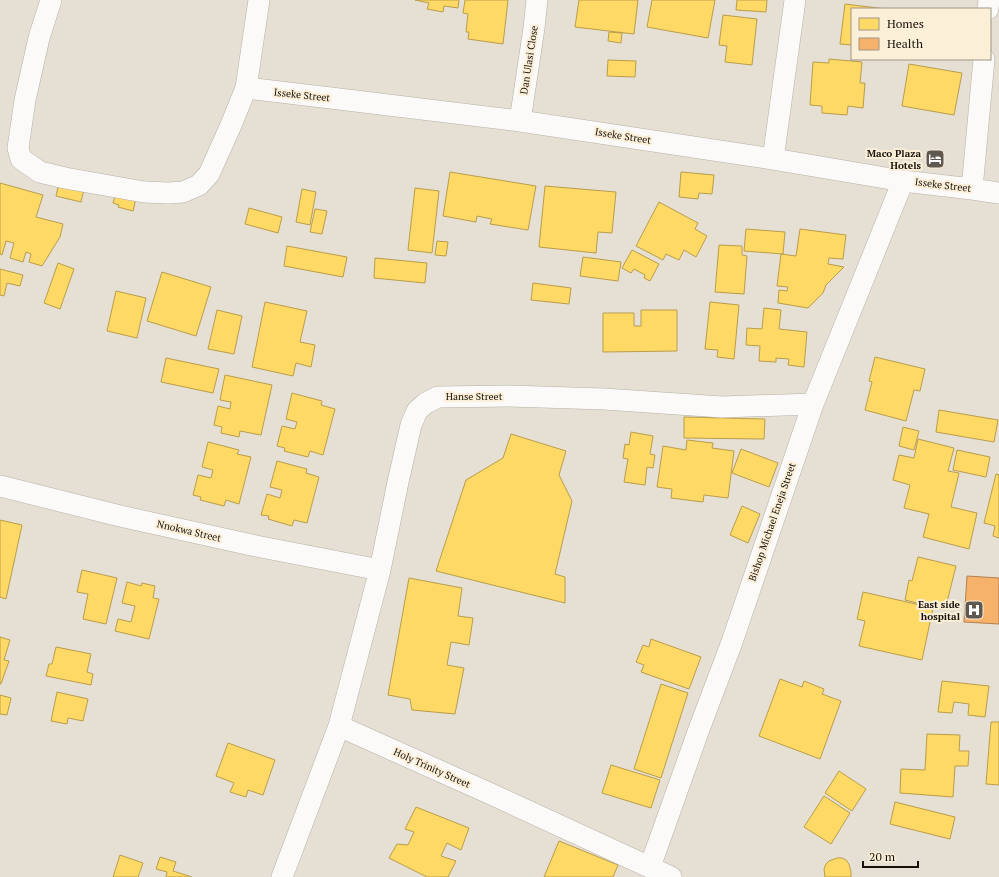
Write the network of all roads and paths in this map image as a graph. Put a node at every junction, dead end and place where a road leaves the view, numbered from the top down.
1 (51, 0) edge
2 (259, 0) edge
3 (537, 0) edge
4 (795, 0) edge
5 (984, 60) edge
6 (246, 88) junction
7 (520, 121) junction
8 (773, 159) junction
9 (903, 181) junction
10 (972, 189) junction
11 (999, 193) edge
12 (813, 404) junction
13 (0, 486) edge
14 (380, 570) junction
15 (339, 726) junction
16 (650, 866) junction
17 (282, 877) edge
18 (671, 877) edge

1 - 6 street
2 - 6 street
3 - 7 street, Dan Ulasi Close
4 - 8 street
5 - 10 street
6 - 7 street, Isseke Street
7 - 8 street, Isseke Street
8 - 9 street, Isseke Street
9 - 10 street, Isseke Street
9 - 12 street, Bishop Michael Eneja Street
10 - 11 street, Isseke Street
12 - 14 street, Hanse Street
12 - 16 street, Bishop Michael Eneja Street
13 - 14 street, Nnokwa Street
14 - 15 street, Hanse Street
15 - 16 street, Holy Trinity Street
15 - 17 street
16 - 18 street, Holy Trinity Street

